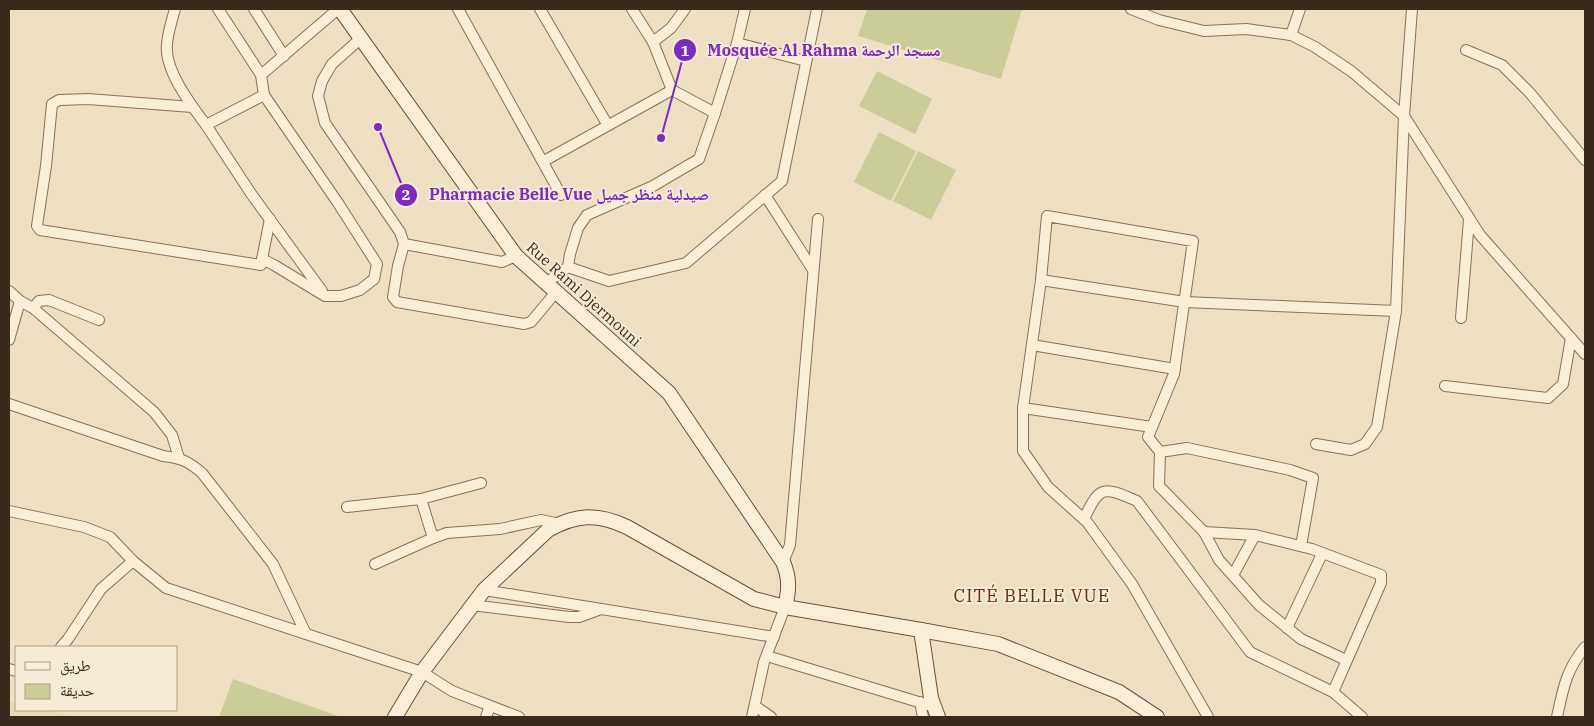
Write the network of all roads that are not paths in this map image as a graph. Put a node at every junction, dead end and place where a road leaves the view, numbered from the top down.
1 (175, 9) edge
2 (218, 9) edge
3 (254, 9) edge
4 (339, 9) edge
5 (458, 9) edge
6 (540, 9) edge
7 (632, 9) edge
8 (684, 9) edge
9 (745, 9) edge
10 (817, 9) edge
11 (1131, 9) edge
12 (1300, 9) edge
13 (1412, 9) edge
14 (1291, 35) junction
15 (360, 39) junction
16 (653, 42) junction
17 (737, 43) junction
18 (1466, 50) dead end
19 (284, 56) junction
20 (806, 61) junction
21 (261, 75) junction
22 (672, 90) junction
23 (264, 95) junction
24 (192, 108) junction
25 (715, 113) junction
26 (1404, 116) junction
27 (206, 124) junction
28 (607, 124) junction
29 (1585, 160) edge
30 (544, 161) junction
31 (561, 195) dead end
32 (766, 195) junction
33 (270, 219) junction
34 (818, 219) dead end
35 (1469, 220) junction
36 (404, 244) junction
37 (516, 256) junction
38 (262, 259) junction
39 (568, 267) junction
40 (813, 270) junction
41 (1041, 280) junction
42 (551, 288) junction
43 (9, 291) edge
44 (326, 296) junction
45 (20, 301) junction
46 (1185, 302) junction
47 (33, 308) junction
48 (1396, 311) junction
49 (1461, 318) dead end
50 (99, 320) dead end
51 (1571, 338) junction
52 (9, 340) edge
53 (1032, 345) junction
54 (1585, 354) edge
55 (1175, 369) junction
56 (1445, 386) dead end
57 (9, 404) edge
58 (1023, 408) junction
59 (1152, 427) junction
60 (1316, 444) dead end
61 (1160, 452) junction
62 (179, 458) junction
63 (481, 483) dead end
64 (422, 499) junction
65 (346, 506) dead end
66 (9, 511) edge
67 (1084, 519) junction
68 (560, 524) junction
69 (1204, 532) junction
70 (1255, 535) junction
71 (433, 538) junction
72 (1301, 546) junction
73 (1322, 554) junction
74 (133, 561) junction
75 (783, 562) junction
76 (375, 564) dead end
77 (1233, 575) junction
78 (484, 590) junction
79 (472, 605) junction
80 (784, 607) junction
81 (602, 609) junction
82 (1287, 628) junction
83 (921, 630) junction
84 (306, 634) junction
85 (774, 637) junction
86 (62, 646) edge
87 (1585, 647) edge
88 (767, 656) junction
89 (1346, 660) junction
90 (422, 672) junction
91 (1333, 692) junction
92 (920, 702) junction
93 (490, 706) junction
94 (755, 706) junction
95 (937, 712) edge
96 (395, 717) edge
97 (486, 717) edge
98 (519, 717) edge
99 (752, 717) edge
100 (771, 717) edge
101 (923, 717) edge
102 (1156, 717) edge
103 (1208, 717) edge
104 (1362, 717) edge
105 (1557, 717) edge

1 - 24 street
2 - 21 street
3 - 19 street
4 - 15 main road, Rue Rami Djermouni
4 - 19 street
5 - 30 street
6 - 28 street
7 - 16 street
8 - 16 street
9 - 17 street
10 - 20 street
11 - 14 street
12 - 14 street
13 - 26 street
14 - 26 street
15 - 36 street
15 - 37 main road, Rue Rami Djermouni
16 - 22 street
17 - 20 street
17 - 25 street
18 - 29 street
19 - 21 street
20 - 32 street
21 - 23 street
22 - 25 street
22 - 28 street
23 - 27 street
23 - 44 street
24 - 27 street
24 - 38 street
25 - 39 street
26 - 35 street
26 - 48 street
27 - 33 street
28 - 30 street
30 - 31 street
32 - 39 street
32 - 40 street
33 - 38 street
33 - 44 street
34 - 40 street
35 - 49 street
35 - 51 street
36 - 37 street
36 - 42 street
37 - 42 main road, Rue Rami Djermouni
38 - 44 street
39 - 42 street
40 - 75 street
41 - 46 street
41 - 46 street
41 - 53 street
42 - 75 main road, Rue Rami Djermouni
43 - 45 street
45 - 47 street
45 - 52 street
46 - 48 street
46 - 55 street
47 - 50 street
47 - 62 street
48 - 60 street
51 - 54 street
51 - 56 street
53 - 55 street
53 - 58 street
55 - 59 street
57 - 62 street
58 - 59 street
58 - 67 street
59 - 61 street
61 - 69 street
61 - 72 street
62 - 84 street
63 - 64 street
64 - 65 street
64 - 71 street
66 - 74 street
67 - 91 street
67 - 103 street
68 - 71 street
68 - 78 main road
68 - 80 main road
69 - 70 street
69 - 77 street
70 - 72 street
70 - 77 street
71 - 76 street
72 - 73 street
73 - 82 street
73 - 89 street
74 - 84 street
74 - 86 street
75 - 80 main road, Rue Rami Djermouni
77 - 82 street
78 - 79 main road
78 - 81 street
79 - 81 street
79 - 90 main road
80 - 83 main road
80 - 85 street
81 - 85 street
82 - 89 street
83 - 95 main road
83 - 102 main road
84 - 90 street
85 - 88 street
87 - 105 street
88 - 92 street
88 - 94 street
89 - 91 street
90 - 93 street
90 - 96 main road
91 - 104 street
92 - 95 street
92 - 101 street
93 - 97 street
93 - 98 street
94 - 99 street
94 - 100 street

